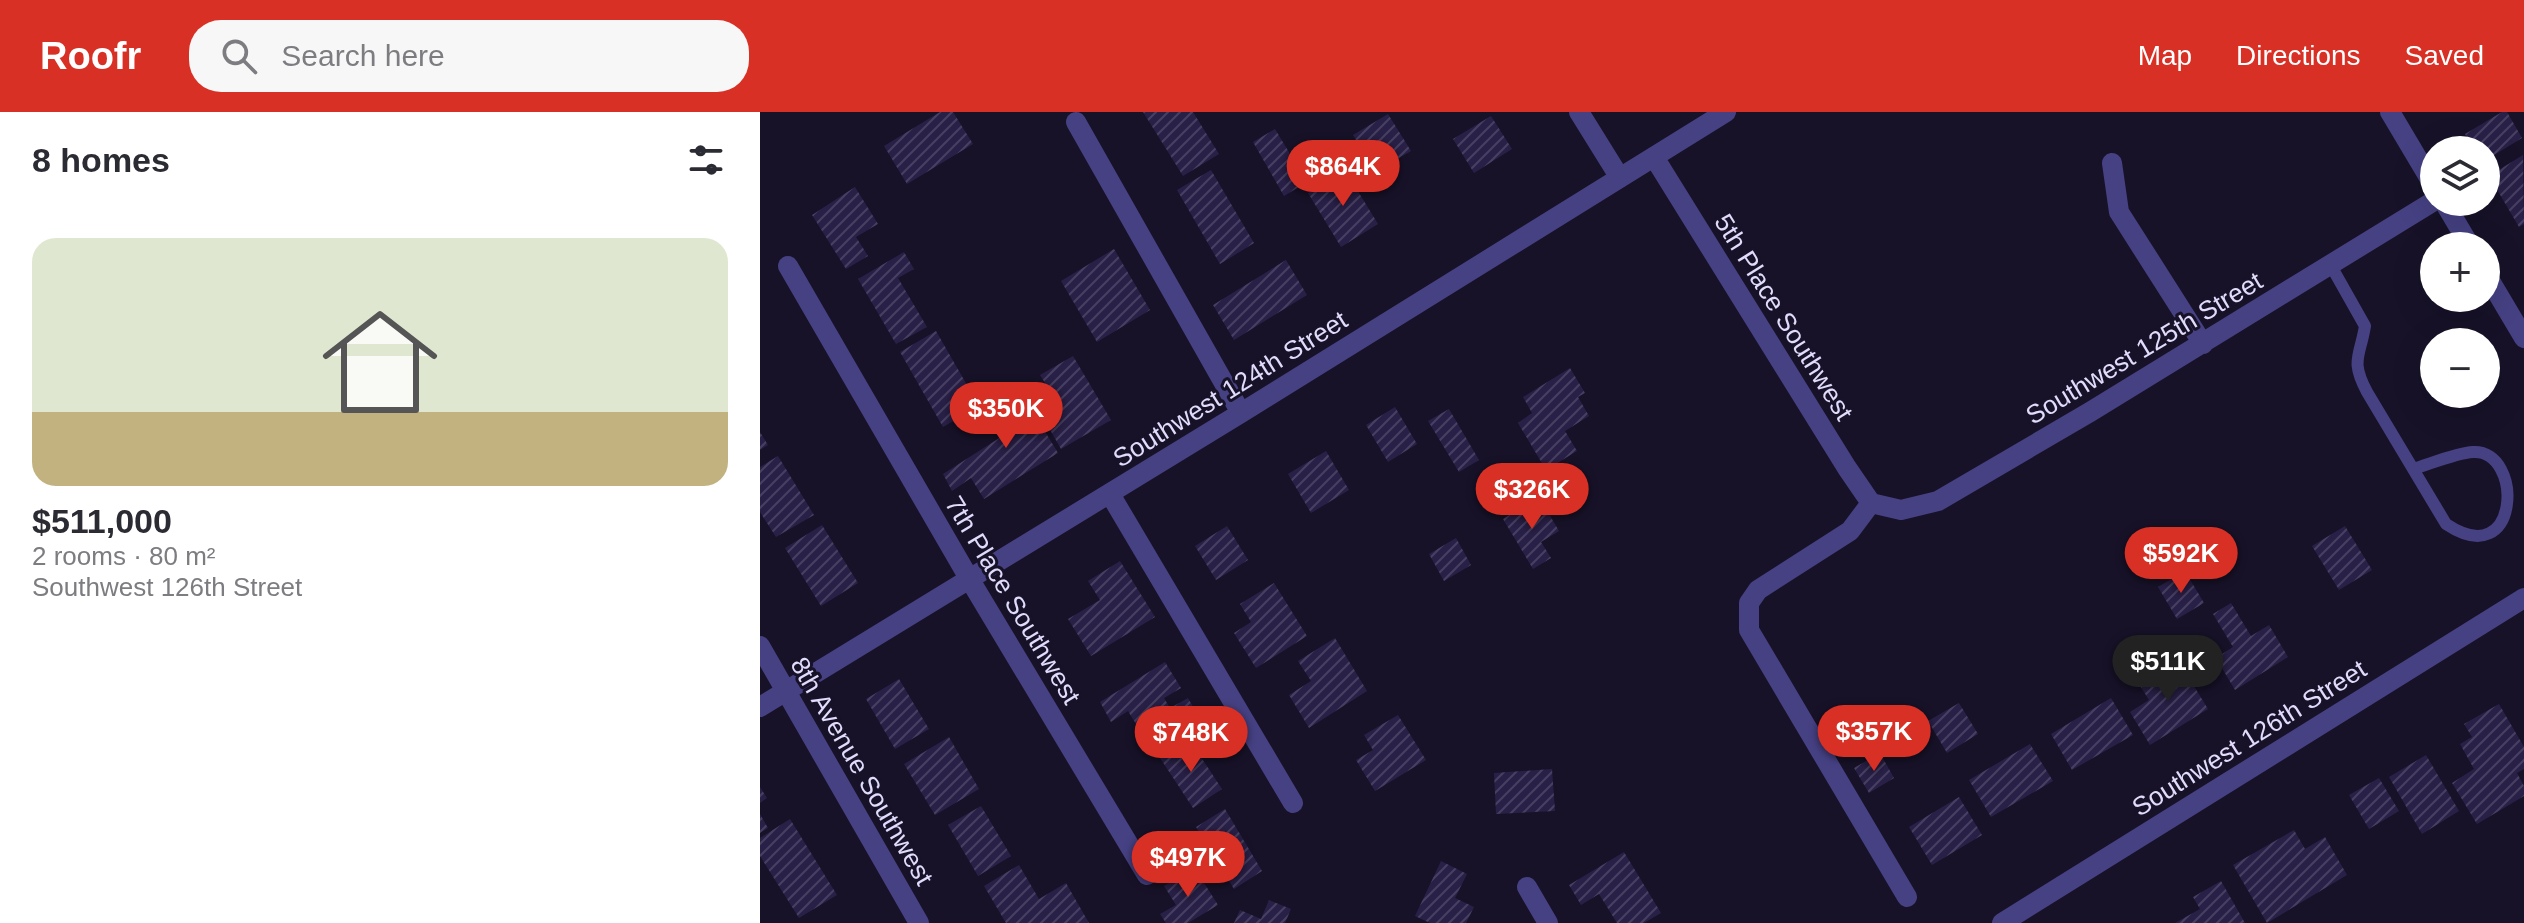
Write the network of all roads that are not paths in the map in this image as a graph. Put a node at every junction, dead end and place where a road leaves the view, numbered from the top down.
1 (1579, 112) edge
2 (1726, 112) edge
3 (2390, 112) edge
4 (1076, 122) dead end
5 (1654, 157) junction
6 (2420, 162) edge
7 (2112, 163) dead end
8 (1620, 178) junction
9 (2420, 209) edge
10 (2330, 264) junction
11 (788, 266) dead end
12 (2500, 298) edge
13 (2524, 338) edge
14 (2203, 344) junction
15 (1241, 413) junction
16 (2413, 469) junction
17 (1110, 494) junction
18 (1871, 503) junction
19 (970, 580) junction
20 (2524, 598) edge
21 (760, 646) edge
22 (786, 692) junction
23 (760, 707) edge
24 (1293, 803) dead end
25 (1147, 875) dead end
26 (1527, 887) dead end
27 (1907, 897) dead end
28 (919, 923) edge
29 (1548, 923) edge
30 (2002, 923) edge

1 - 8 street
2 - 5 street, Southwest 124th Street
3 - 6 street
4 - 15 street
5 - 8 street, Southwest 124th Street
5 - 18 street, 5th Place Southwest
7 - 14 street
8 - 15 street, Southwest 124th Street
9 - 10 street, Southwest 125th Street
10 - 14 street, Southwest 125th Street
10 - 16 lane
11 - 19 street, 7th Place Southwest
12 - 13 street
14 - 18 street, Southwest 125th Street
15 - 17 street, Southwest 124th Street
16 - 16 lane
17 - 19 street, Southwest 124th Street
17 - 24 street
18 - 27 street
19 - 22 street, Southwest 124th Street
19 - 25 street, 7th Place Southwest
20 - 30 street, Southwest 126th Street
21 - 22 street, 8th Avenue Southwest
22 - 23 street, Southwest 124th Street
22 - 28 street, 8th Avenue Southwest
26 - 29 street

